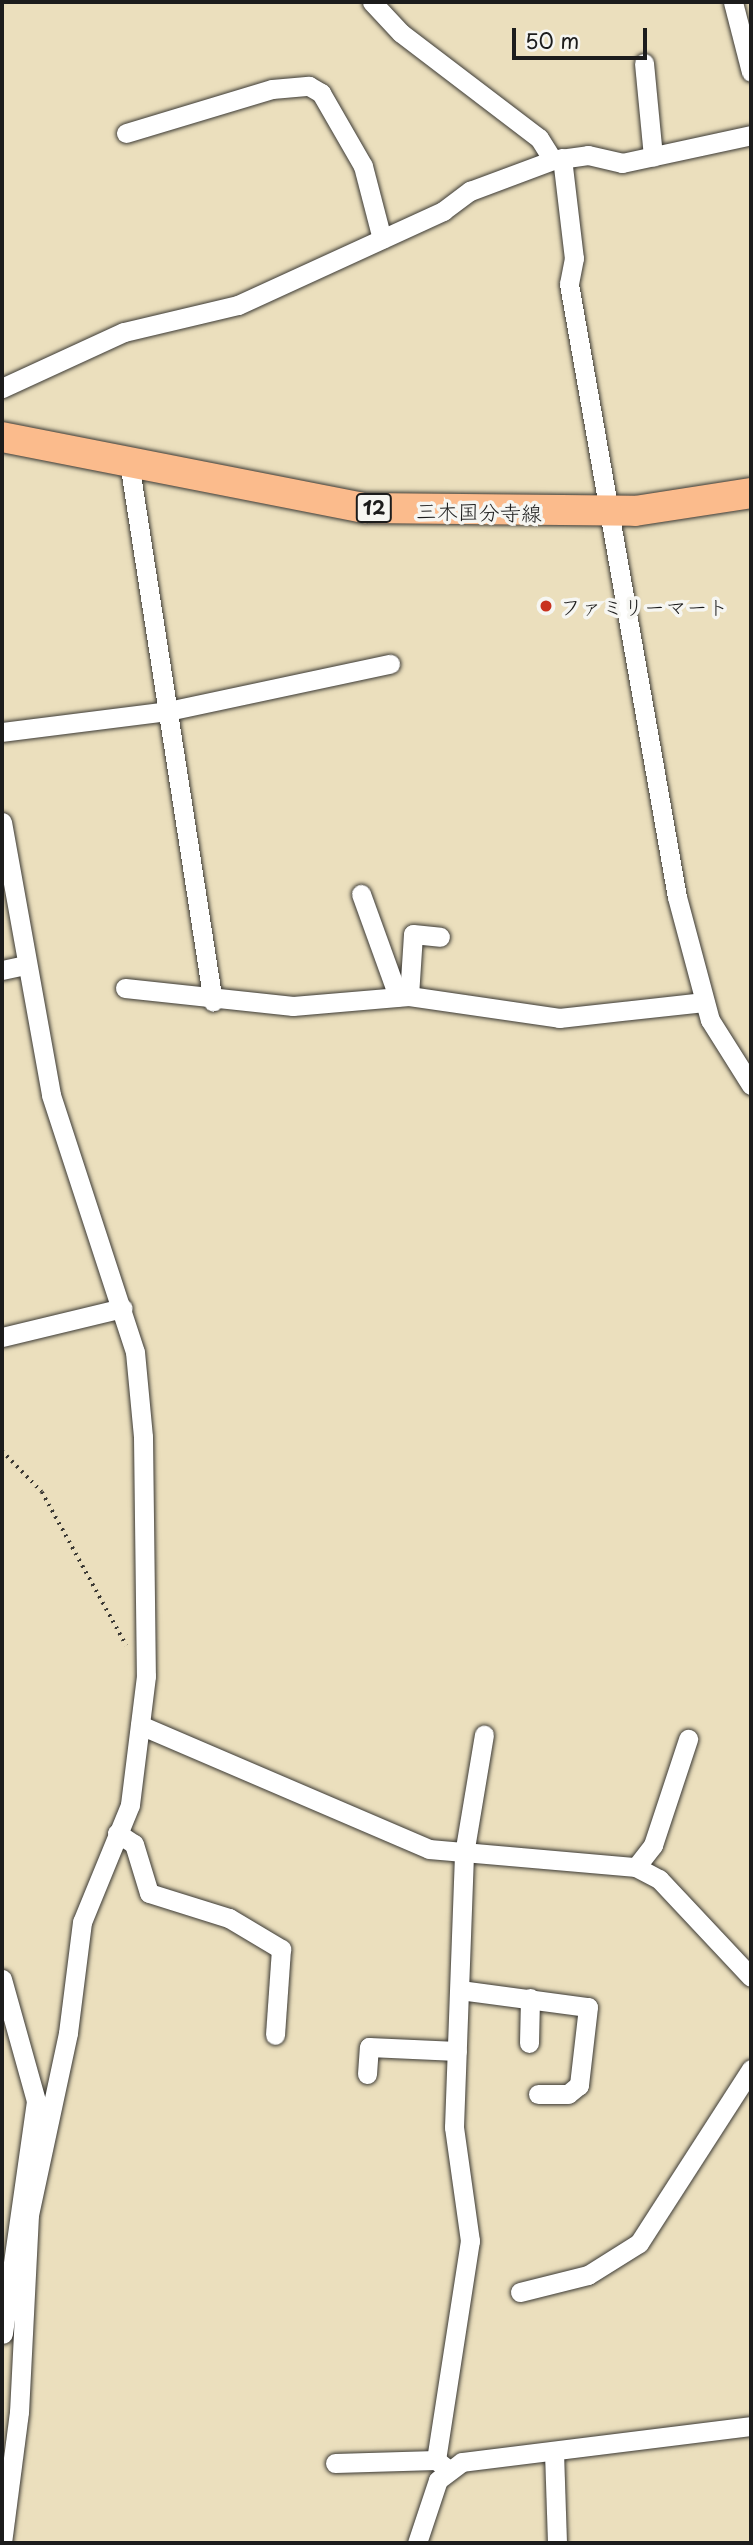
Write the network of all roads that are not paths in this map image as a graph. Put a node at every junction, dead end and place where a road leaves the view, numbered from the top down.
1 (372, 2) edge
2 (733, 2) edge
3 (644, 63) dead end
4 (751, 72) edge
5 (126, 133) dead end
6 (751, 135) edge
7 (653, 157) junction
8 (557, 159) junction
9 (382, 239) junction
10 (2, 388) edge
11 (2, 437) edge
12 (129, 462) junction
13 (751, 493) edge
14 (605, 512) junction
15 (390, 664) dead end
16 (168, 711) junction
17 (2, 732) edge
18 (2, 822) edge
19 (4, 843) edge
20 (361, 894) dead end
21 (9, 911) edge
22 (440, 937) dead end
23 (26, 965) junction
24 (2, 970) edge
25 (125, 988) dead end
26 (404, 996) junction
27 (214, 1002) junction
28 (704, 1002) junction
29 (743, 1057) edge
30 (751, 1085) edge
31 (123, 1308) junction
32 (2, 1337) edge
33 (140, 1725) junction
34 (484, 1735) dead end
35 (688, 1738) dead end
36 (117, 1833) junction
37 (464, 1854) junction
38 (636, 1867) junction
39 (751, 1977) edge
40 (2, 1979) edge
41 (460, 1990) junction
42 (530, 1998) junction
43 (275, 2035) dead end
44 (529, 2043) dead end
45 (457, 2051) junction
46 (751, 2068) edge
47 (367, 2074) dead end
48 (538, 2094) dead end
49 (23, 2215) junction
50 (520, 2291) dead end
51 (3, 2334) edge
52 (751, 2426) edge
53 (554, 2452) junction
54 (335, 2463) dead end
55 (441, 2464) junction
56 (2, 2543) edge
57 (417, 2543) edge
58 (556, 2543) edge

1 - 8 street
2 - 4 street
3 - 7 street
5 - 9 street
6 - 7 street
7 - 8 street
8 - 9 street
8 - 14 street
9 - 10 street
11 - 12 main road, 三木国分寺線 / 12
12 - 14 main road, 三木国分寺線 / 12
12 - 16 street
13 - 14 main road, 三木国分寺線 / 12
14 - 28 street
15 - 16 street
16 - 17 street
16 - 27 street
18 - 19 street
19 - 21 street
20 - 26 street
21 - 23 street
22 - 26 street
23 - 24 street
23 - 31 street
25 - 27 street
26 - 27 street
26 - 28 street
28 - 29 street
29 - 30 street
31 - 32 street
31 - 33 street
33 - 36 street
33 - 37 street
34 - 37 street
35 - 38 street
36 - 43 street
36 - 49 street
37 - 38 street
37 - 41 street
38 - 39 street
40 - 49 street
41 - 42 street
41 - 45 street
42 - 44 street
42 - 48 street
45 - 47 street
45 - 55 street
46 - 50 street
49 - 51 street
49 - 56 street
52 - 53 street
53 - 55 street
53 - 58 street
54 - 55 street
55 - 57 street

